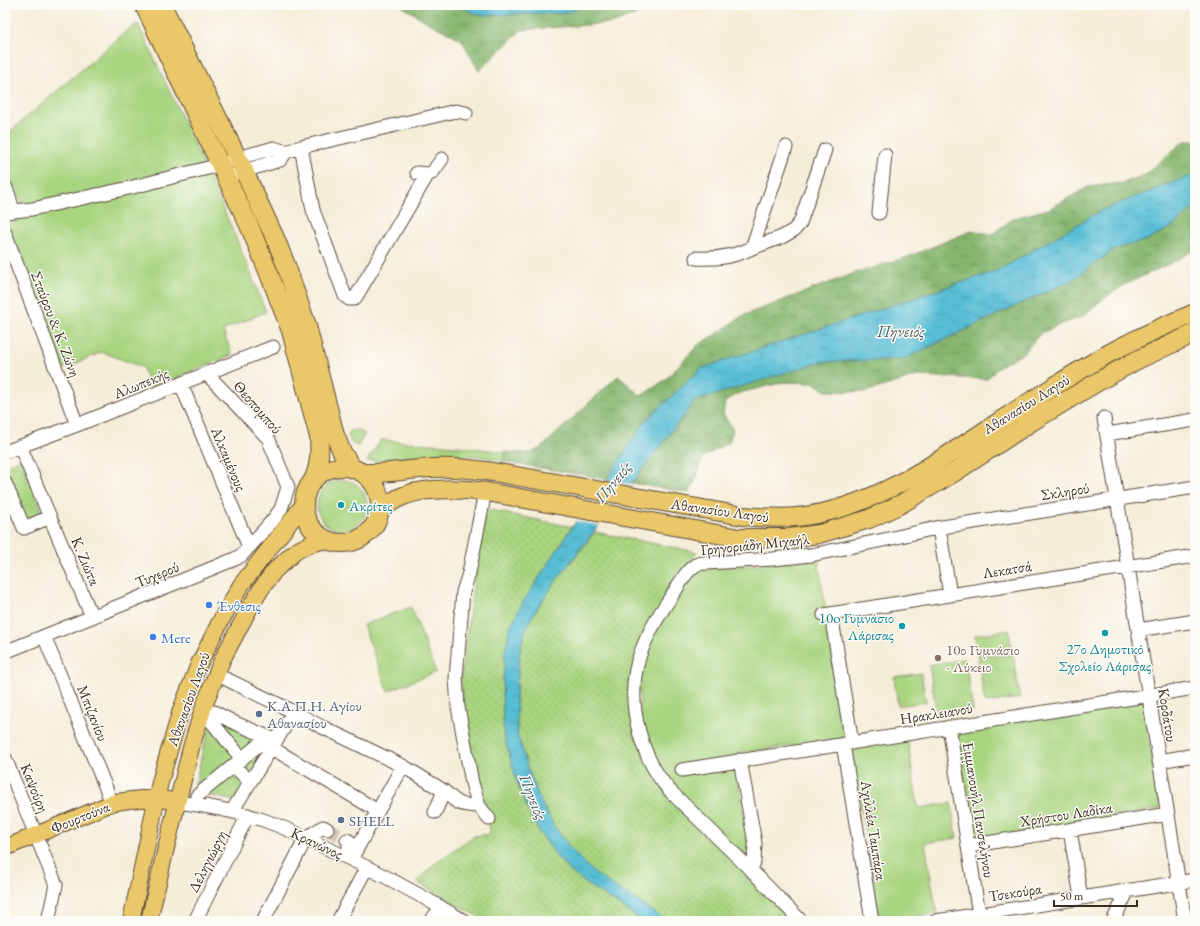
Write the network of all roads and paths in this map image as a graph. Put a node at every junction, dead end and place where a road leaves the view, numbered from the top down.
1 (144, 5) edge
2 (162, 5) edge
3 (466, 113) dead end
4 (301, 147) junction
5 (786, 147) dead end
6 (825, 150) dead end
7 (885, 155) dead end
8 (442, 159) dead end
9 (241, 165) junction
10 (223, 171) junction
11 (5, 186) edge
12 (9, 211) edge
13 (879, 213) dead end
14 (5, 233) edge
15 (752, 248) junction
16 (696, 258) dead end
17 (1195, 313) edge
18 (1195, 333) edge
19 (273, 346) dead end
20 (207, 374) junction
21 (181, 384) junction
22 (1104, 418) dead end
23 (1195, 420) edge
24 (77, 425) junction
25 (1107, 434) junction
26 (20, 446) junction
27 (5, 452) edge
28 (358, 471) junction
29 (314, 478) junction
30 (5, 483) edge
31 (288, 487) joint
32 (1195, 487) edge
33 (485, 497) junction
34 (1117, 499) junction
35 (304, 504) junction
36 (379, 510) junction
37 (50, 517) junction
38 (939, 528) junction
39 (327, 540) junction
40 (249, 547) junction
41 (1195, 556) edge
42 (1128, 567) junction
43 (950, 594) junction
44 (827, 614) joint
45 (92, 617) junction
46 (1195, 621) edge
47 (1138, 630) junction
48 (44, 636) junction
49 (5, 652) edge
50 (226, 679) dead end
51 (1195, 688) edge
52 (1149, 695) junction
53 (294, 712) junction
54 (949, 727) junction
55 (272, 742) junction
56 (848, 743) junction
57 (1195, 755) edge
58 (5, 758) edge
59 (740, 760) junction
60 (1159, 761) junction
61 (238, 762) junction
62 (403, 766) junction
63 (682, 770) dead end
64 (250, 782) junction
65 (444, 791) junction
66 (197, 796) dead end
67 (157, 798) junction
68 (177, 802) junction
69 (112, 803) junction
70 (479, 806) junction
71 (232, 811) junction
72 (378, 812) junction
73 (435, 812) dead end
74 (1168, 814) junction
75 (248, 815) junction
76 (489, 819) dead end
77 (326, 829) dead end
78 (1070, 830) junction
79 (36, 834) junction
80 (306, 838) junction
81 (347, 840) dead end
82 (968, 846) junction
83 (5, 848) edge
84 (350, 858) junction
85 (367, 867) junction
86 (751, 870) junction
87 (1195, 880) edge
88 (1179, 882) junction
89 (1128, 890) junction
90 (1081, 898) junction
91 (441, 907) junction
92 (980, 918) edge
93 (48, 921) edge
94 (131, 921) edge
95 (149, 921) edge
96 (195, 921) edge
97 (263, 921) edge
98 (338, 921) edge
99 (431, 921) edge
100 (464, 921) edge
101 (801, 921) edge
102 (872, 921) edge
103 (936, 921) edge
104 (1113, 921) edge
105 (1185, 921) edge

1 - 10 highway
2 - 9 highway
3 - 4 street
4 - 8 street
4 - 9 street
5 - 15 street
6 - 15 street
7 - 13 street
9 - 10 street
9 - 28 highway
10 - 12 street
10 - 29 highway
11 - 12 street
14 - 24 street, Σταύρου & Κ. Ζώνη
15 - 16 street
17 - 28 highway, Αθανασίου Λαγού
18 - 33 highway, Αθανασίου Λαγού
19 - 20 street, Αλωπεκής
20 - 21 street, Αλωπεκής
20 - 31 street, Θεοπομπού
21 - 24 street, Αλωπεκής
21 - 40 street, Αλκαμένους
22 - 25 street, Κορδάτου
23 - 25 street
24 - 26 street, Αλωπεκής
25 - 34 street, Κορδάτου
26 - 27 street, Αλωπεκής
26 - 37 street, Κ. Ζιώτα
28 - 29 highway
28 - 36 highway
29 - 35 highway
30 - 37 street
31 - 40 street, Τυχερού
32 - 34 street, Σκληρού
33 - 36 highway, Αθανασίου Λαγού
33 - 70 street
34 - 38 street, Σκληρού
34 - 42 street, Κορδάτου
35 - 39 highway
35 - 67 main road, Αθανασίου Λαγού
36 - 39 highway
37 - 45 street, Κ. Ζιώτα
38 - 43 street
38 - 86 street, Γρηγοριάδη Μιχαήλ
39 - 68 main road, Αθανασίου Λαγού
40 - 45 street, Τυχερού
41 - 42 street, Λεκατσά
42 - 43 street, Λεκατσά
42 - 47 street, Κορδάτου
43 - 44 street, Λεκατσά
44 - 56 street, Αχιλλέα Ταμπάρα
45 - 48 street, Τυχερού
46 - 47 street
47 - 52 street, Κορδάτου
48 - 49 street, Τυχερού
48 - 69 street, Μπιζανίου
50 - 53 street
51 - 52 street, Ηρακλειανού
52 - 54 street, Ηρακλειανού
52 - 60 street, Κορδάτου
53 - 55 street
53 - 62 street
54 - 56 street, Ηρακλειανού
54 - 82 street, Εμμανουήλ Πανσελήνου
55 - 61 street
55 - 61 street
55 - 64 street
55 - 72 street
56 - 59 street, Ηρακλειανού
56 - 102 street, Αχιλλέα Ταμπάρα
57 - 60 street
58 - 79 street, Καψούρη
59 - 63 street, Ηρακλειανού
59 - 86 street
60 - 74 street, Κορδάτου
61 - 64 street
61 - 66 street
62 - 65 street
62 - 72 street
64 - 71 street
65 - 70 street
65 - 73 street
67 - 68 main road, Κρανώνος
67 - 69 main road, Φουρτούνα
67 - 94 main road, Αθανασίου Λαγού
68 - 71 street, Κρανώνος
68 - 95 main road, Αθανασίου Λαγού
69 - 79 main road, Φουρτούνα
70 - 76 street
71 - 75 street, Κρανώνος
72 - 84 street
74 - 78 street, Χρήστου Λαδίκα
74 - 88 street, Κορδάτου
75 - 80 street, Κρανώνος
75 - 96 street, Δεληγιώργη
77 - 80 street
78 - 82 street, Χρήστου Λαδίκα
78 - 90 street
79 - 83 main road, Φουρτούνα
79 - 93 street, Καψούρη
80 - 84 street, Κρανώνος
80 - 97 street
81 - 84 street
82 - 92 street, Εμμανουήλ Πανσελήνου
84 - 85 street, Κρανώνος
85 - 91 street, Κρανώνος
85 - 98 street
86 - 101 street, Γρηγοριάδη Μιχαήλ
87 - 88 street, Τσεκούρα
88 - 89 street, Τσεκούρα
88 - 105 street, Κορδάτου
89 - 90 street, Τσεκούρα
89 - 104 street
90 - 92 street, Τσεκούρα
91 - 99 street
91 - 100 street, Κρανώνος
92 - 103 street, Τσεκούρα

